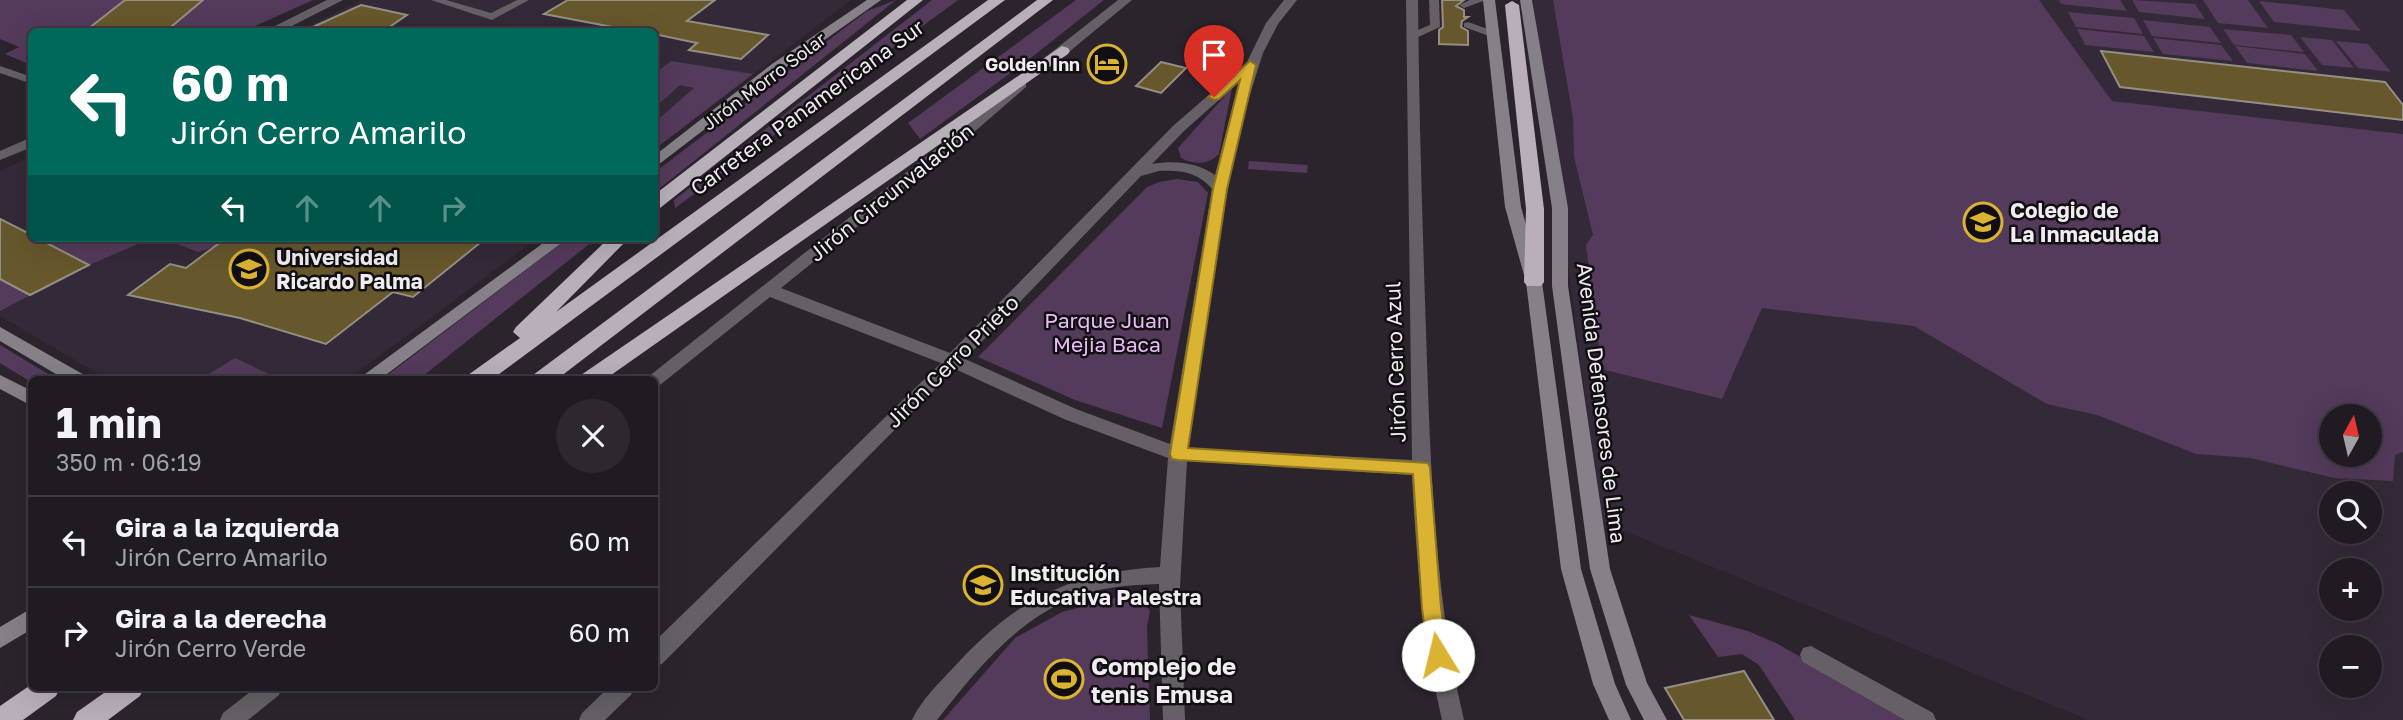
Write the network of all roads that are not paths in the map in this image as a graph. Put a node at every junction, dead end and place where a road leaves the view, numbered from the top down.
1 (337, 0) edge
2 (436, 0) edge
3 (524, 0) edge
4 (875, 0) edge
5 (916, 0) edge
6 (998, 0) edge
7 (1046, 0) edge
8 (1126, 0) edge
9 (1412, 0) edge
10 (1434, 0) edge
11 (1481, 0) edge
12 (1489, 0) edge
13 (1285, 3) edge
14 (1519, 3) edge
15 (1464, 5) dead end
16 (1468, 25) dead end
17 (278, 28) edge
18 (1492, 34) junction
19 (1412, 36) junction
20 (1062, 51) junction
21 (1250, 65) junction
22 (0, 69) edge
23 (28, 80) edge
24 (28, 143) edge
25 (0, 156) edge
26 (658, 161) edge
27 (1136, 173) junction
28 (1220, 189) junction
29 (658, 201) edge
30 (555, 242) edge
31 (616, 242) edge
32 (1534, 282) junction
33 (769, 290) junction
34 (0, 333) edge
35 (953, 361) junction
36 (73, 376) edge
37 (371, 376) edge
38 (479, 376) edge
39 (481, 376) edge
40 (546, 376) edge
41 (595, 376) edge
42 (658, 378) edge
43 (0, 381) edge
44 (28, 398) edge
45 (1178, 454) junction
46 (1422, 468) junction
47 (1171, 575) junction
48 (28, 620) edge
49 (0, 639) edge
50 (658, 653) edge
51 (1811, 655) dead end
52 (43, 691) edge
53 (127, 691) edge
54 (267, 691) edge
55 (620, 691) edge
56 (2, 720) edge
57 (87, 720) edge
58 (231, 720) edge
59 (590, 720) edge
60 (923, 720) edge
61 (1174, 720) edge
62 (1453, 720) edge
63 (1620, 720) edge
64 (1656, 720) edge
65 (1925, 720) edge

1 - 17 street
2 - 3 lane
4 - 26 main road, Jirón Morro Solar
5 - 29 highway
6 - 39 highway, Carretera Panamericana Sur
7 - 40 highway
8 - 20 street, Jirón Circunvalación
9 - 19 street, Jirón Cerro Azul
10 - 19 lane
11 - 15 lane
12 - 18 main road
13 - 21 street
14 - 32 highway
14 - 64 main road, Avenida Defensores de Lima
16 - 18 lane
18 - 32 main road
19 - 46 street, Jirón Cerro Azul
20 - 33 street, Jirón Circunvalación
20 - 41 highway
21 - 27 street, Jirón Cerro Prieto
21 - 28 street
22 - 23 lane
24 - 25 street
27 - 28 street
27 - 35 street, Jirón Cerro Prieto
28 - 45 street
30 - 37 main road
31 - 38 highway
32 - 63 main road
33 - 35 street
33 - 42 street, Jirón Circunvalación
34 - 36 main road
35 - 45 street
35 - 50 street, Jirón Cerro Prieto
43 - 44 main road
45 - 46 street
45 - 47 street
46 - 62 street, Jirón Cerro Azul
47 - 60 street
47 - 61 street
48 - 49 main road
51 - 65 street
52 - 56 highway
53 - 57 highway
54 - 58 street
55 - 59 street

